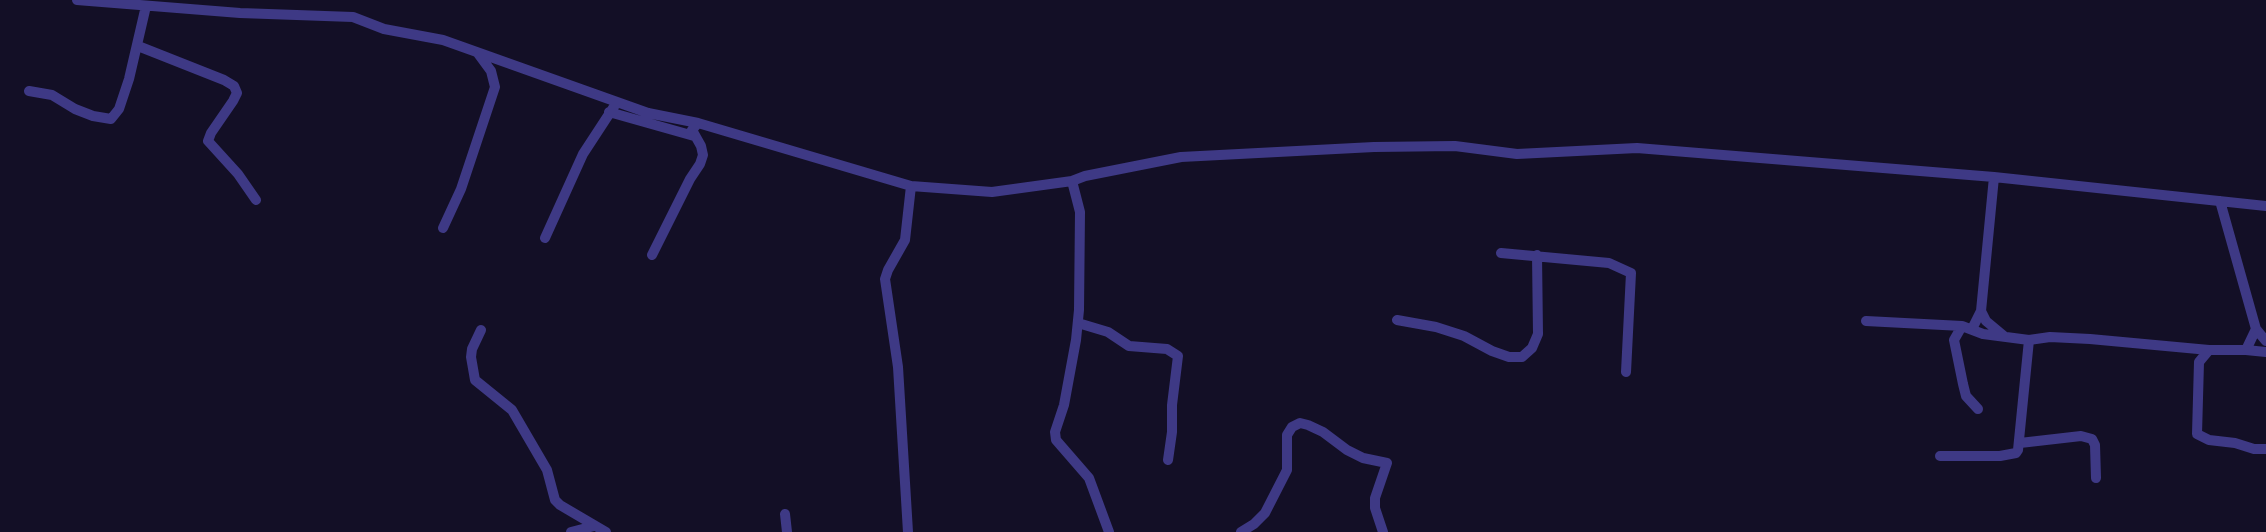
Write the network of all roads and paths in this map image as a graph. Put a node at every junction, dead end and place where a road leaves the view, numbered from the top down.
1 (77, 0) edge
2 (146, 6) junction
3 (138, 46) junction
4 (477, 52) junction
5 (29, 91) dead end
6 (617, 102) junction
7 (609, 112) junction
8 (698, 123) junction
9 (694, 136) junction
10 (1994, 177) junction
11 (1072, 181) junction
12 (911, 186) junction
13 (256, 200) dead end
14 (2220, 201) junction
15 (2266, 206) edge
16 (443, 228) dead end
17 (546, 238) dead end
18 (1501, 253) dead end
19 (652, 255) dead end
20 (1537, 255) junction
21 (1981, 311) junction
22 (1397, 320) dead end
23 (1866, 321) dead end
24 (1078, 323) junction
25 (1962, 326) junction
26 (1972, 329) junction
27 (2256, 329) junction
28 (481, 330) dead end
29 (2004, 336) junction
30 (2029, 340) junction
31 (2266, 341) edge
32 (2187, 348) junction
33 (2209, 350) junction
34 (2246, 350) junction
35 (2266, 352) edge
36 (2199, 362) junction
37 (1626, 372) dead end
38 (1978, 409) dead end
39 (2020, 443) junction
40 (2266, 449) edge
41 (1940, 456) dead end
42 (1168, 460) dead end
43 (2096, 478) dead end
44 (785, 514) dead end
45 (594, 526) junction
46 (572, 532) edge
47 (606, 532) edge
48 (787, 532) edge
49 (908, 532) edge
50 (1109, 532) edge
51 (1241, 532) edge
52 (1383, 532) edge

1 - 2 street
2 - 3 street
2 - 4 street
3 - 5 street
3 - 13 street
4 - 6 street
4 - 16 street
6 - 7 street
6 - 8 street
7 - 9 street
7 - 17 street
8 - 9 street
8 - 12 street
9 - 19 street
10 - 11 street
10 - 14 street
10 - 21 street
11 - 12 street
11 - 24 street
12 - 49 street
14 - 15 street
14 - 27 street
18 - 20 street
20 - 22 street
20 - 37 street
21 - 26 street
21 - 29 street
23 - 25 street
24 - 42 street
24 - 50 street
25 - 26 street
25 - 38 street
26 - 29 street
27 - 31 street
27 - 34 street
28 - 45 street
29 - 30 street
30 - 32 street
30 - 39 street
32 - 33 street
32 - 36 street
33 - 34 street
33 - 36 street
34 - 35 street
36 - 40 street
39 - 41 street
39 - 43 street
44 - 48 street
45 - 46 street
45 - 47 street
51 - 52 street

